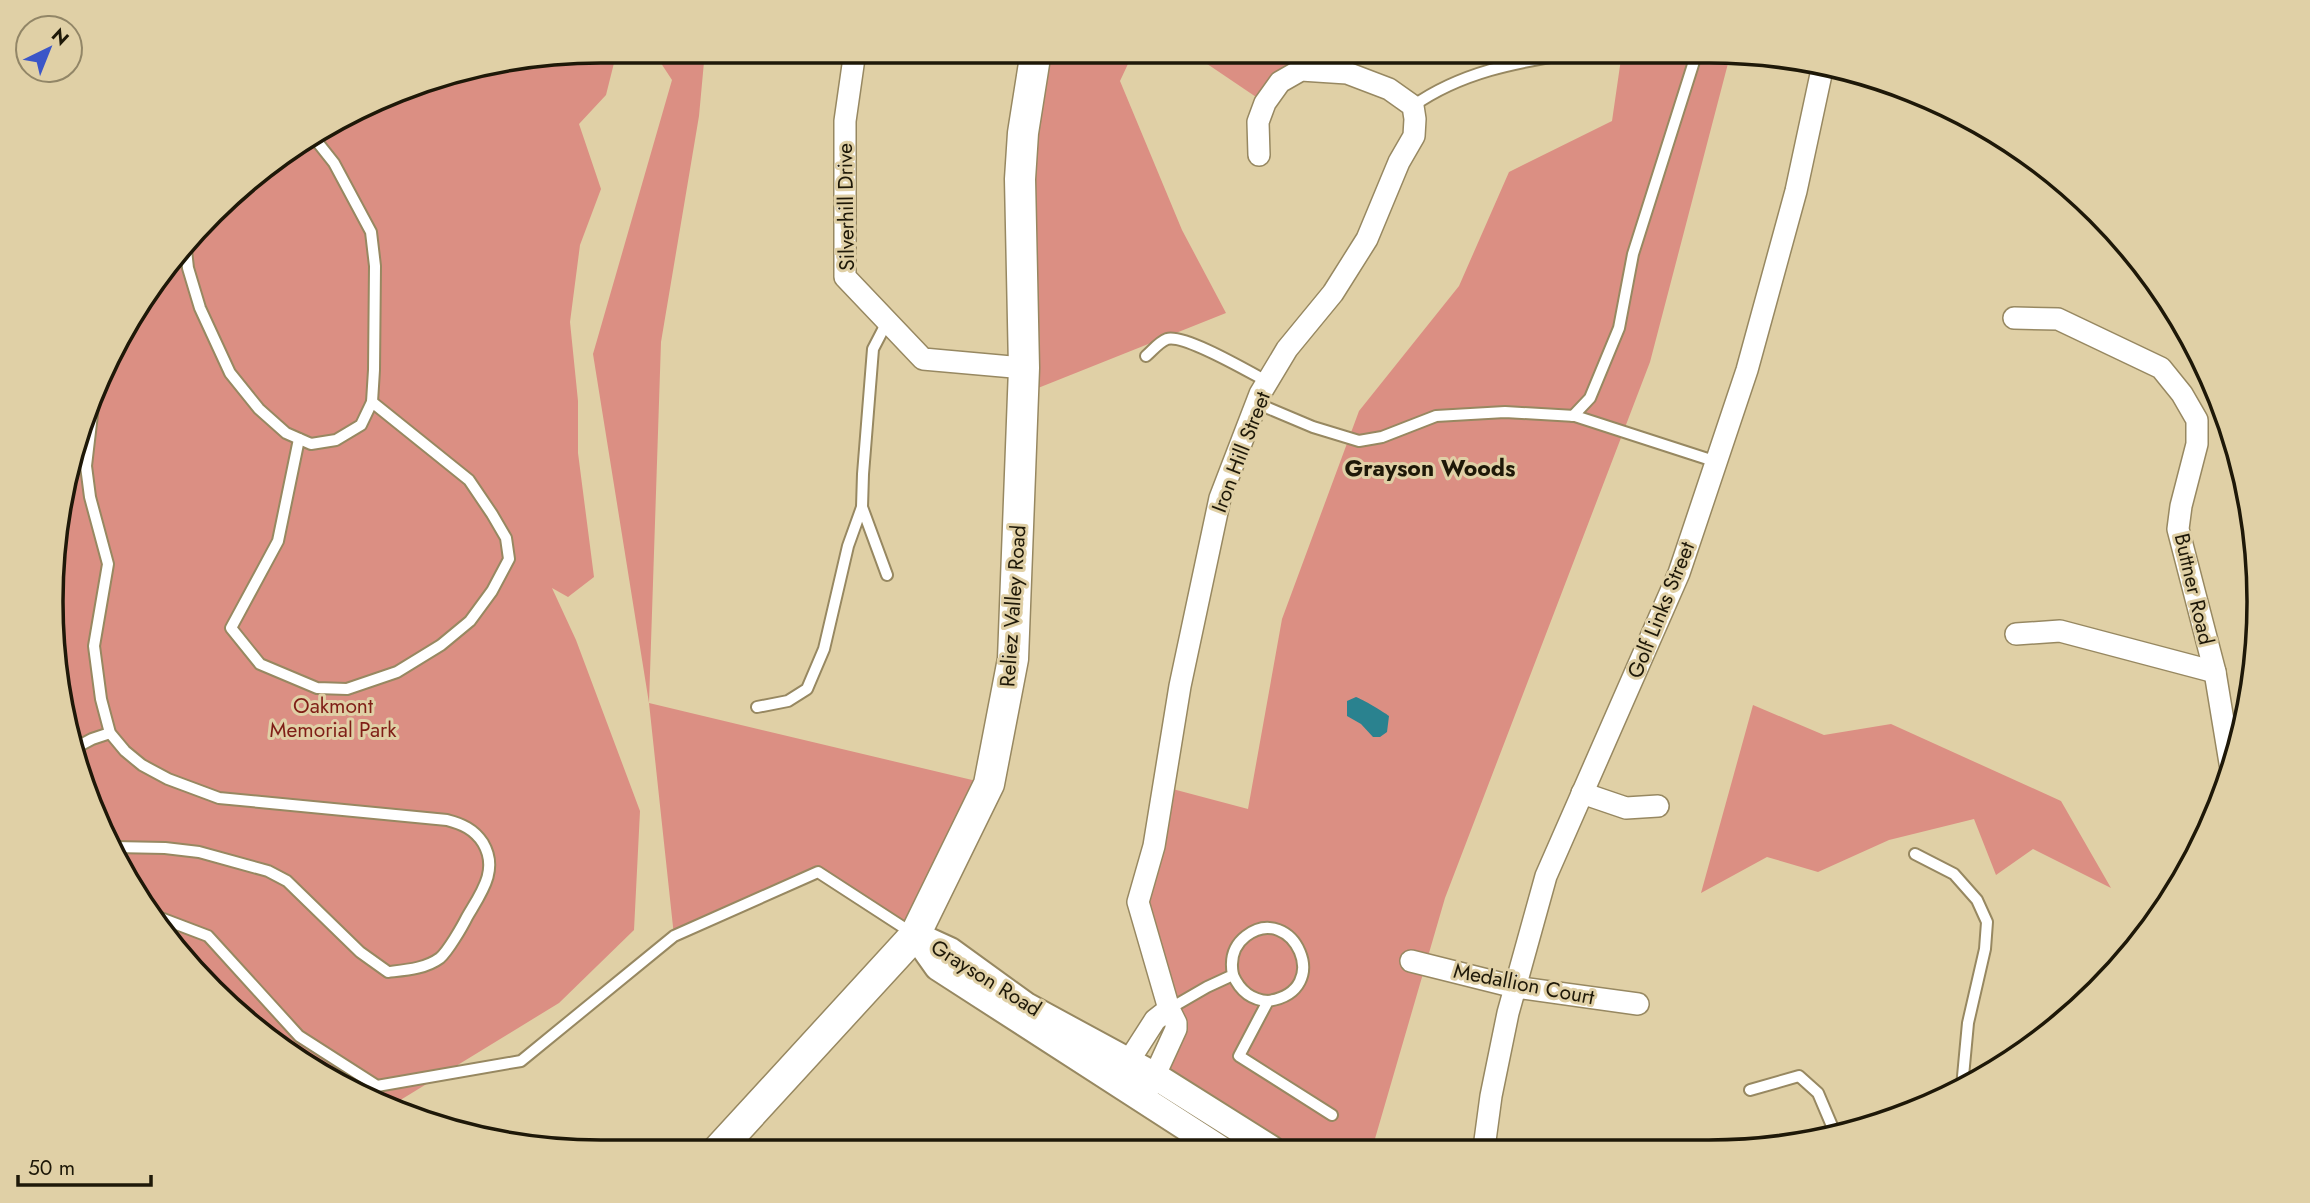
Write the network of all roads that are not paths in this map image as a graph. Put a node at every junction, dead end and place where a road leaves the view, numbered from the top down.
1 (853, 63) edge
2 (1034, 63) edge
3 (1514, 63) edge
4 (1694, 63) edge
5 (1821, 75) edge
6 (1413, 106) junction
7 (319, 143) edge
8 (1259, 155) dead end
9 (187, 258) edge
10 (2014, 318) dead end
11 (887, 322) junction
12 (1146, 356) dead end
13 (1024, 368) junction
14 (1268, 382) junction
15 (372, 402) junction
16 (1256, 403) junction
17 (1573, 416) junction
18 (90, 436) edge
19 (299, 439) junction
20 (1717, 462) junction
21 (862, 507) junction
22 (887, 575) dead end
23 (2016, 634) dead end
24 (2215, 672) junction
25 (757, 706) dead end
26 (110, 733) junction
27 (82, 745) edge
28 (2227, 746) edge
29 (1582, 793) junction
30 (1658, 806) dead end
31 (123, 847) edge
32 (1915, 854) dead end
33 (167, 920) edge
34 (915, 935) junction
35 (1411, 961) dead end
36 (1233, 975) junction
37 (1515, 987) junction
38 (1268, 1001) junction
39 (1638, 1004) dead end
40 (1170, 1009) junction
41 (1122, 1072) junction
42 (1155, 1076) junction
43 (1963, 1076) edge
44 (1750, 1090) dead end
45 (1143, 1099) junction
46 (1332, 1115) dead end
47 (1832, 1126) edge
48 (728, 1140) edge
49 (1237, 1140) edge
50 (1241, 1140) edge
51 (1485, 1140) edge

1 - 11 street, Silverhill Drive
2 - 13 main road, Reliez Valley Road
3 - 6 lane
4 - 17 lane
5 - 20 street, Golf Links Street
6 - 8 street
6 - 14 street, Iron Hill Street
7 - 15 lane
9 - 19 lane
10 - 24 street, Buttner Road
11 - 13 street, Silverhill Drive
11 - 21 lane
12 - 14 lane
13 - 34 main road, Reliez Valley Road
14 - 16 street, Iron Hill Street
15 - 19 lane
15 - 19 lane
16 - 17 lane
16 - 40 street, Iron Hill Street
17 - 20 lane
18 - 26 lane
20 - 29 street, Golf Links Street
21 - 22 lane
21 - 25 lane
23 - 24 street
24 - 28 street, Buttner Road
26 - 27 lane
26 - 31 lane
29 - 30 street
29 - 37 street, Golf Links Street
32 - 43 lane
33 - 34 lane
34 - 41 street, Grayson Road
34 - 48 main road, Reliez Valley Road
35 - 37 street, Medallion Court
36 - 38 lane
36 - 38 lane
36 - 40 lane
37 - 39 street, Medallion Court
37 - 51 street, Golf Links Street
38 - 46 lane
40 - 41 street
40 - 42 street, Iron Hill Street
41 - 42 street, Grayson Road
41 - 45 street, Grayson Road
42 - 45 street, Iron Hill Street
42 - 50 street, Grayson Road
44 - 47 lane
45 - 49 street, Grayson Road

